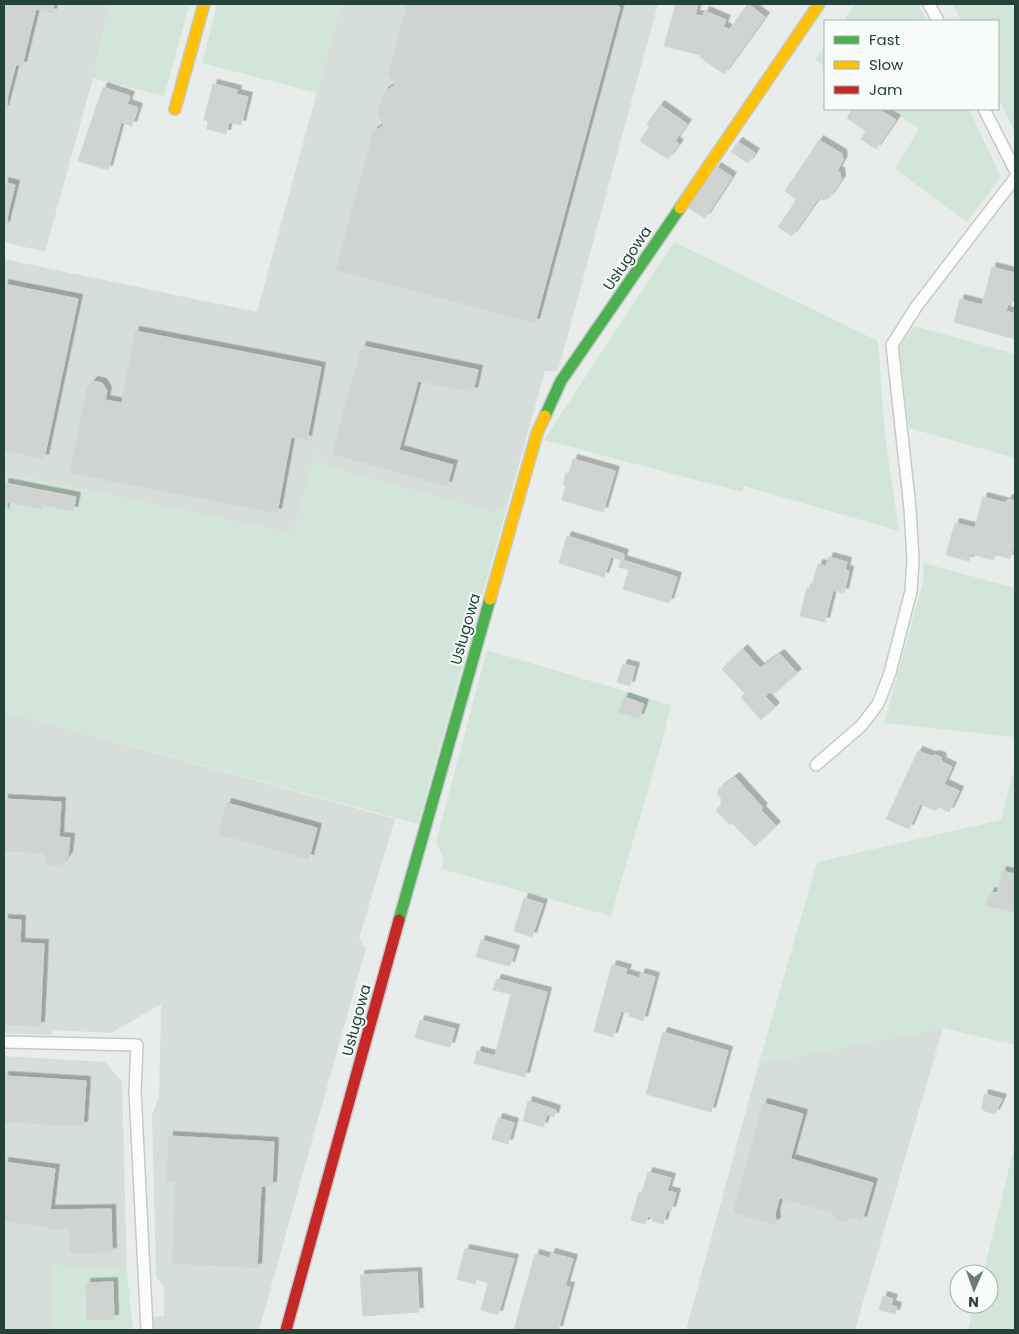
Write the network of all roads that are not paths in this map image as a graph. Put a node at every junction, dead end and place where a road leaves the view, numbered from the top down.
1 (204, 4) edge
2 (819, 4) edge
3 (929, 4) edge
4 (937, 20) edge
5 (175, 109) dead end
6 (985, 110) edge
7 (1015, 170) edge
8 (1015, 178) edge
9 (816, 765) dead end
10 (4, 1042) edge
11 (147, 1330) edge
12 (286, 1330) edge

1 - 5 street
2 - 12 street, Usługowa
3 - 4 lane
6 - 7 lane
8 - 9 lane
10 - 11 lane

